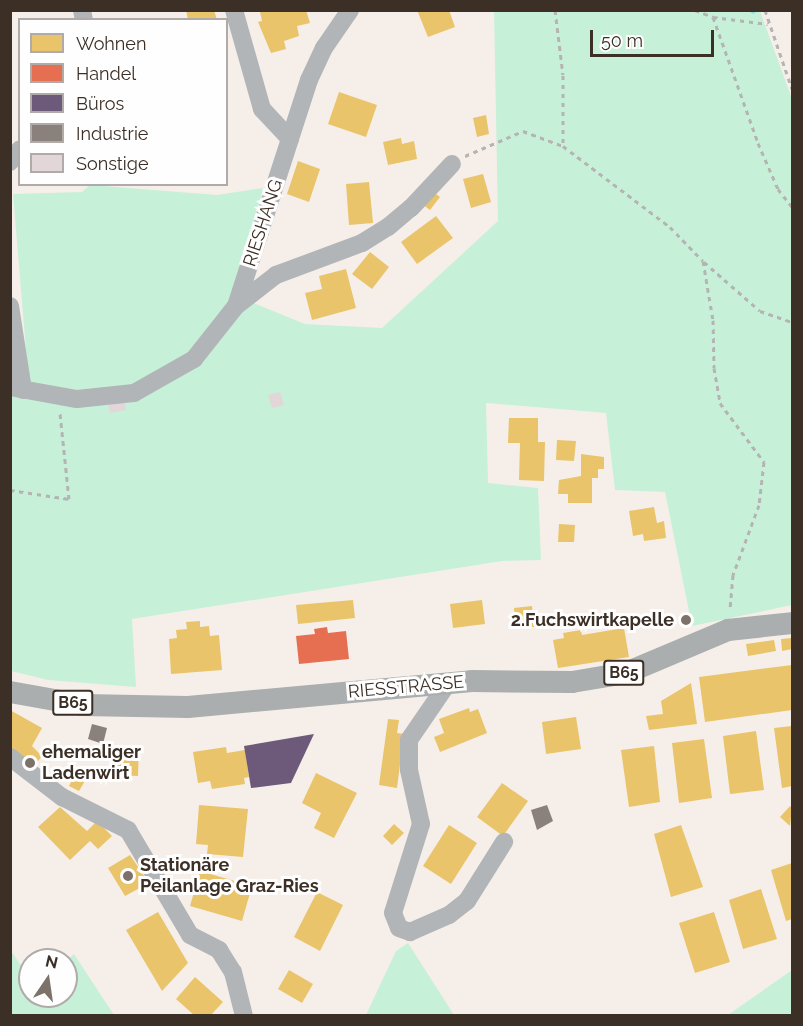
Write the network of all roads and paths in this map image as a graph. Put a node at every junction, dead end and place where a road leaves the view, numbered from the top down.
1 (234, 10) edge
2 (350, 10) edge
3 (555, 10) edge
4 (695, 10) edge
5 (765, 10) edge
6 (713, 17) junction
7 (768, 24) junction
8 (792, 89) edge
9 (290, 139) junction
10 (563, 146) junction
11 (452, 164) joint
12 (792, 207) edge
13 (703, 261) junction
14 (10, 306) edge
15 (236, 306) junction
16 (792, 322) edge
17 (17, 388) edge
18 (58, 396) junction
19 (10, 490) edge
20 (729, 618) dead end
21 (792, 622) edge
22 (448, 683) junction
23 (10, 692) edge
24 (10, 757) edge
25 (504, 842) dead end
26 (244, 1016) edge

1 - 9 street
2 - 9 street, RIESHANG
3 - 10 path
4 - 6 path
5 - 7 path
6 - 7 path
6 - 12 path
7 - 8 path
9 - 15 street, RIESHANG
10 - 11 path
10 - 13 path
11 - 15 street, RIESHANG
13 - 16 path
13 - 20 path
14 - 17 street, RIESHANG
15 - 18 street, RIESHANG
17 - 18 street, RIESHANG
18 - 19 path
21 - 22 main road, RIESSTRASSE / B65
22 - 23 main road, RIESSTRASSE / B65
22 - 25 street
24 - 26 street

